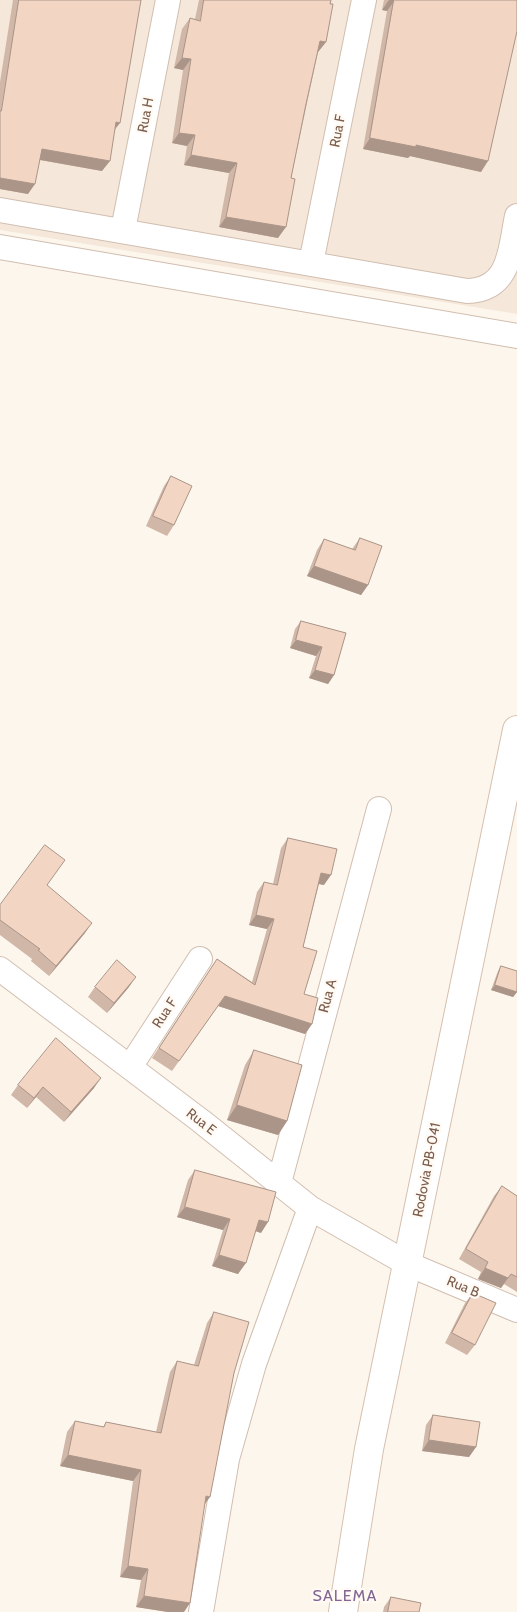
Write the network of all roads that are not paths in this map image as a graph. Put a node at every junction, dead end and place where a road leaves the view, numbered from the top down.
1 (168, 0) edge
2 (364, 0) edge
3 (0, 210) edge
4 (517, 216) edge
5 (123, 230) junction
6 (0, 247) edge
7 (311, 263) junction
8 (517, 336) edge
9 (517, 730) edge
10 (379, 809) dead end
11 (200, 959) dead end
12 (0, 969) edge
13 (130, 1067) junction
14 (279, 1183) junction
15 (310, 1208) junction
16 (408, 1264) junction
17 (517, 1310) edge
18 (201, 1612) edge
19 (343, 1612) edge

1 - 5 street, Rua H
2 - 7 street, Rua F
3 - 5 street
4 - 7 street
5 - 7 street
6 - 8 street
9 - 16 main road, Rodovia PB-041
10 - 14 street, Rua A
11 - 13 street, Rua F
12 - 13 street, Rua E
13 - 14 street, Rua E
14 - 15 street, Rua E
15 - 16 street, Rua E
15 - 18 street
16 - 17 street, Rua B
16 - 19 main road, Rodovia PB-041

